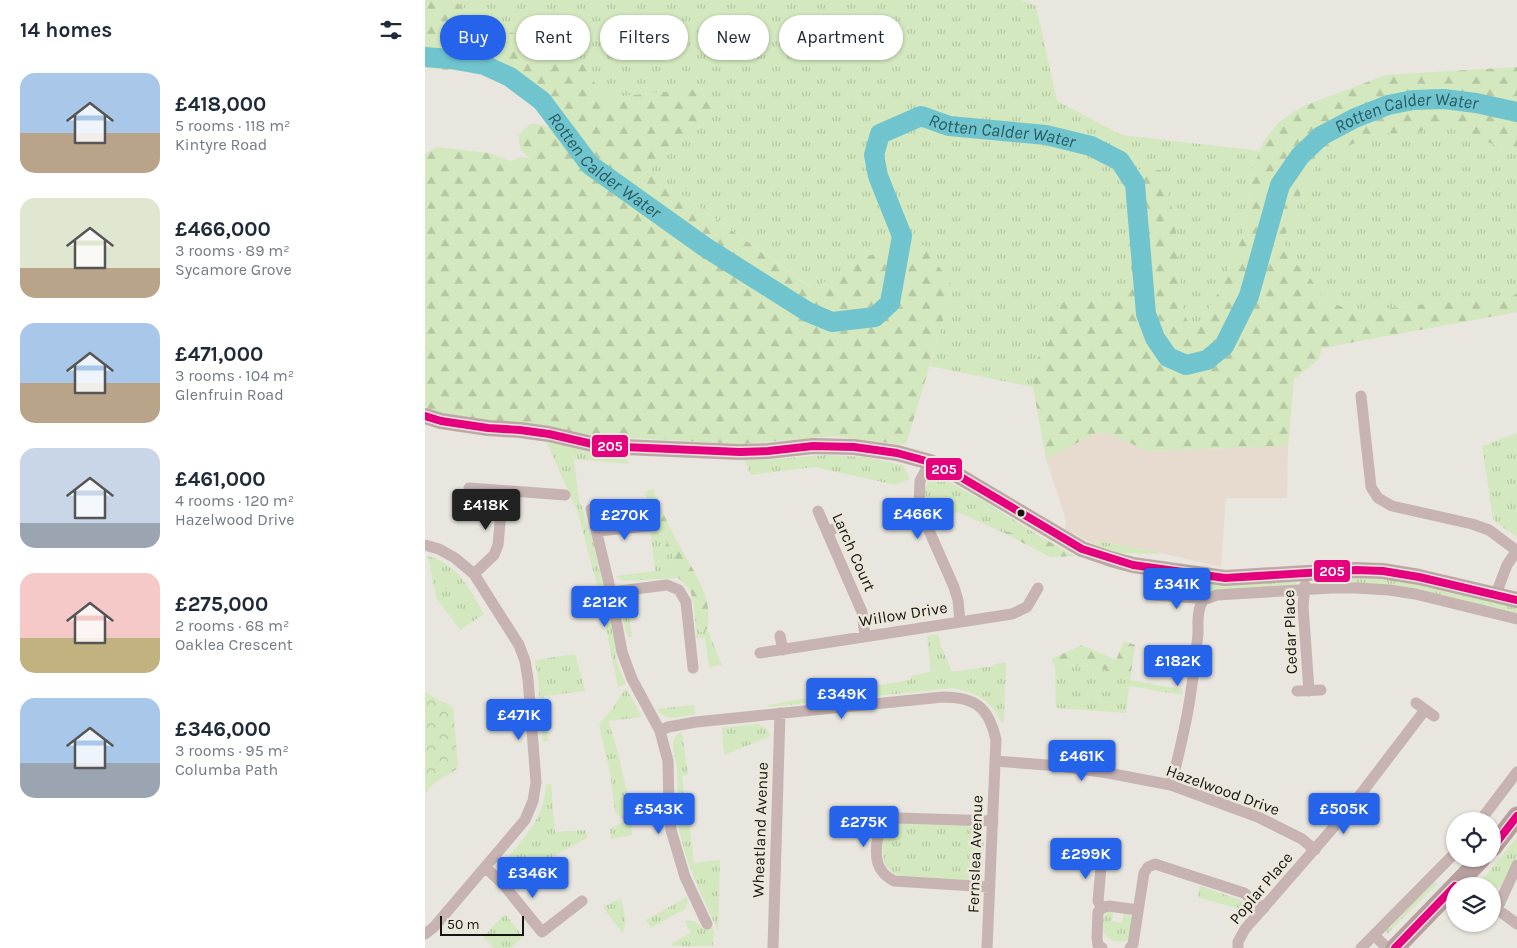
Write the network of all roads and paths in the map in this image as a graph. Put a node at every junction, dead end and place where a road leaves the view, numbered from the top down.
1 (1361, 396) dead end
2 (425, 416) edge
3 (929, 462) junction
4 (469, 488) dead end
5 (503, 491) junction
6 (565, 495) dead end
7 (591, 509) dead end
8 (818, 510) dead end
9 (650, 526) dead end
10 (840, 526) dead end
11 (597, 531) junction
12 (827, 532) junction
13 (425, 545) edge
14 (1517, 550) edge
15 (1305, 572) junction
16 (474, 574) junction
17 (1038, 588) dead end
18 (1306, 591) junction
19 (611, 592) junction
20 (1496, 594) junction
21 (1154, 595) dead end
22 (1203, 600) junction
23 (1517, 600) edge
24 (1517, 619) edge
25 (960, 622) junction
26 (780, 636) dead end
27 (865, 636) junction
28 (783, 650) junction
29 (761, 653) dead end
30 (693, 668) dead end
31 (1321, 690) dead end
32 (1416, 703) dead end
33 (780, 713) junction
34 (660, 731) junction
35 (995, 761) junction
36 (1517, 772) edge
37 (1171, 785) junction
38 (1487, 812) edge
39 (1517, 816) edge
40 (993, 821) junction
41 (1501, 836) edge
42 (1103, 844) dead end
43 (1315, 850) junction
44 (1446, 862) edge
45 (1517, 865) edge
46 (485, 867) junction
47 (1474, 867) edge
48 (1466, 877) edge
49 (990, 887) junction
50 (1501, 896) edge
51 (1446, 898) edge
52 (582, 902) dead end
53 (1102, 908) junction
54 (1264, 908) junction
55 (1138, 910) junction
56 (1501, 912) edge
57 (707, 924) dead end
58 (1517, 924) edge
59 (425, 934) edge
60 (1374, 935) junction
61 (773, 948) edge
62 (987, 948) edge
63 (1102, 948) edge
64 (1130, 948) edge
65 (1237, 948) edge
66 (1361, 948) edge
67 (1387, 948) edge
68 (1395, 948) edge

1 - 14 street
2 - 3 main road
3 - 15 main road
3 - 25 street
4 - 5 street
5 - 6 street
5 - 16 street
7 - 11 street
8 - 12 street, Larch Court
9 - 11 street
10 - 12 street
11 - 19 street
12 - 27 street, Larch Court
13 - 16 street
14 - 20 street
15 - 18 street, Cedar Place
15 - 20 main road
16 - 46 street
17 - 25 street, Willow Drive
18 - 22 street
18 - 24 street
18 - 31 street, Cedar Place
19 - 30 street
19 - 34 street
20 - 23 main road
21 - 22 street
22 - 37 street
25 - 27 street, Willow Drive
26 - 28 street
27 - 28 street, Willow Drive
28 - 29 street, Willow Drive
32 - 43 street, Poplar Place
33 - 34 street, Fernslea Avenue
33 - 35 street, Fernslea Avenue
33 - 61 street, Wheatland Avenue
34 - 57 street
35 - 37 street, Hazelwood Drive
35 - 40 street, Fernslea Avenue
36 - 38 street
37 - 43 street, Hazelwood Drive
39 - 41 main road
40 - 49 street, Fernslea Avenue
40 - 49 street
42 - 53 street
43 - 54 street, Poplar Place
44 - 60 street
45 - 50 street
46 - 52 street
46 - 59 street
47 - 48 main road
49 - 62 street, Fernslea Avenue
51 - 68 main road
53 - 55 street
53 - 63 street
54 - 55 street
54 - 65 street, Poplar Place
55 - 64 street
56 - 58 street
60 - 66 street
60 - 67 street

